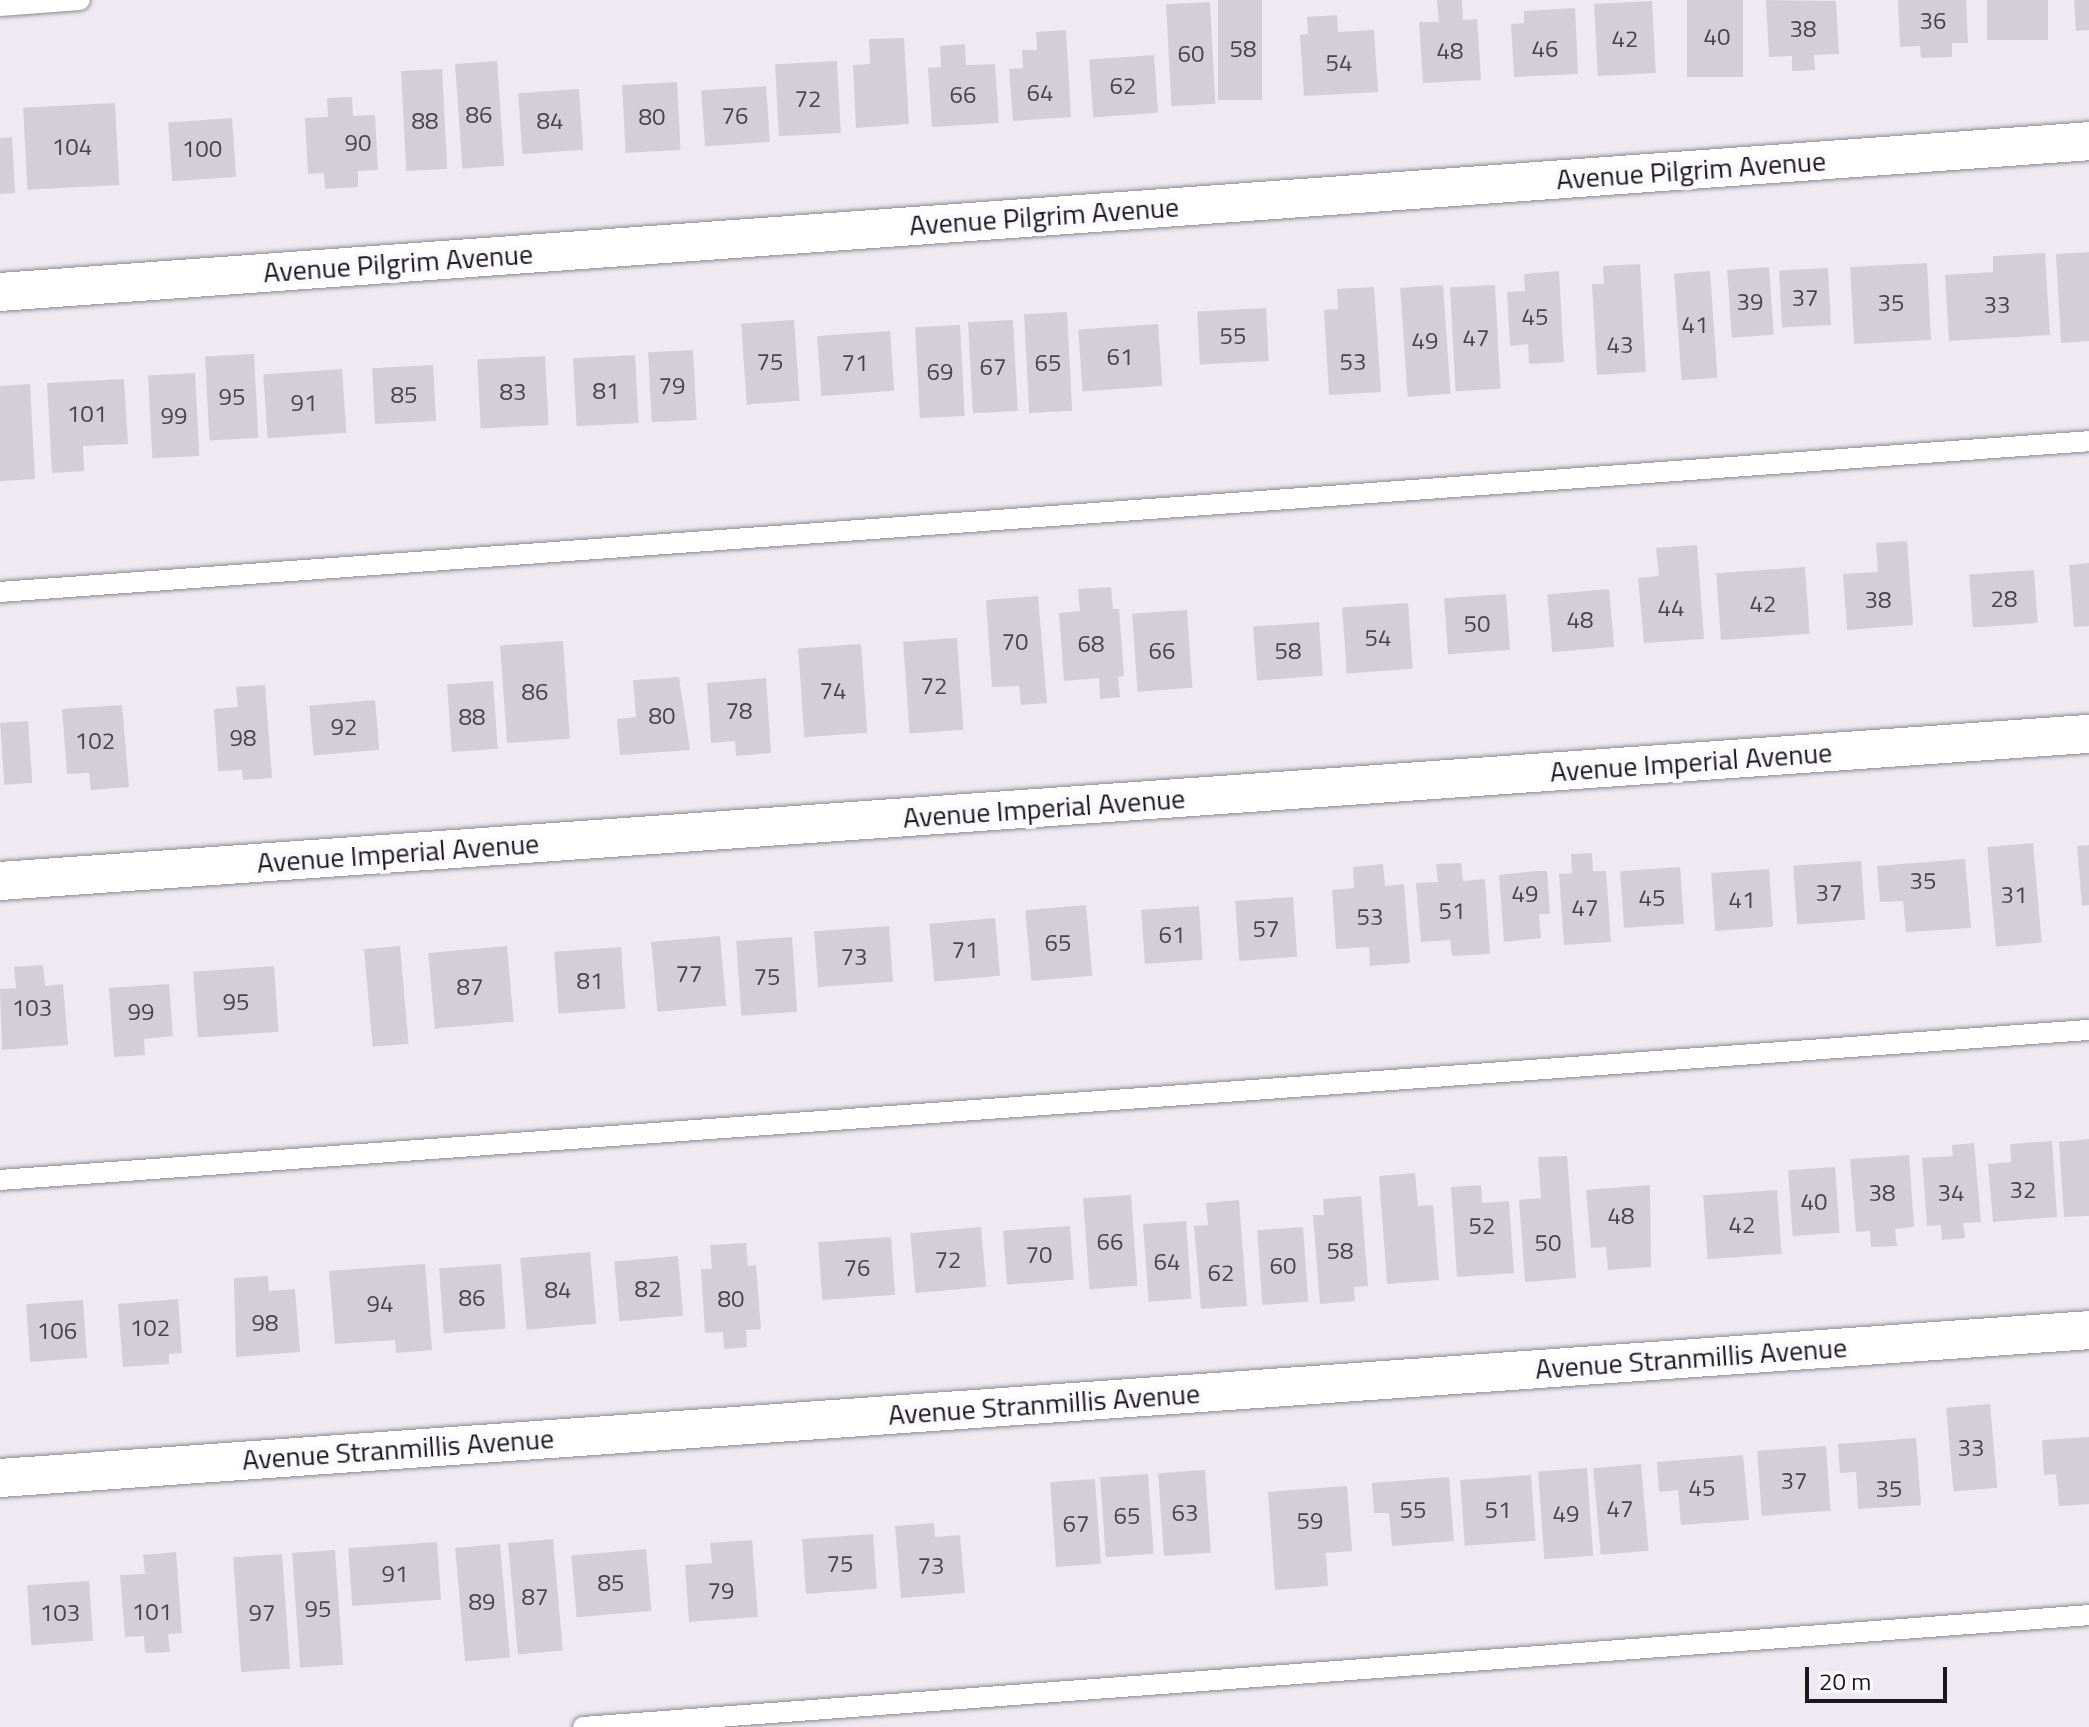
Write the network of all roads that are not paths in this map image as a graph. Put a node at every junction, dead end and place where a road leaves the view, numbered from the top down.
1 (80, 0) edge
2 (0, 6) edge
3 (2089, 141) edge
4 (0, 292) edge
5 (2089, 441) edge
6 (0, 592) edge
7 (2089, 734) edge
8 (0, 881) edge
9 (2089, 1030) edge
10 (0, 1180) edge
11 (2089, 1330) edge
12 (0, 1478) edge
13 (2089, 1615) edge
14 (583, 1727) edge

1 - 2 lane
3 - 4 street, Avenue Pilgrim Avenue
5 - 6 lane
7 - 8 street, Avenue Imperial Avenue
9 - 10 lane
11 - 12 street, Avenue Stranmillis Avenue
13 - 14 lane

